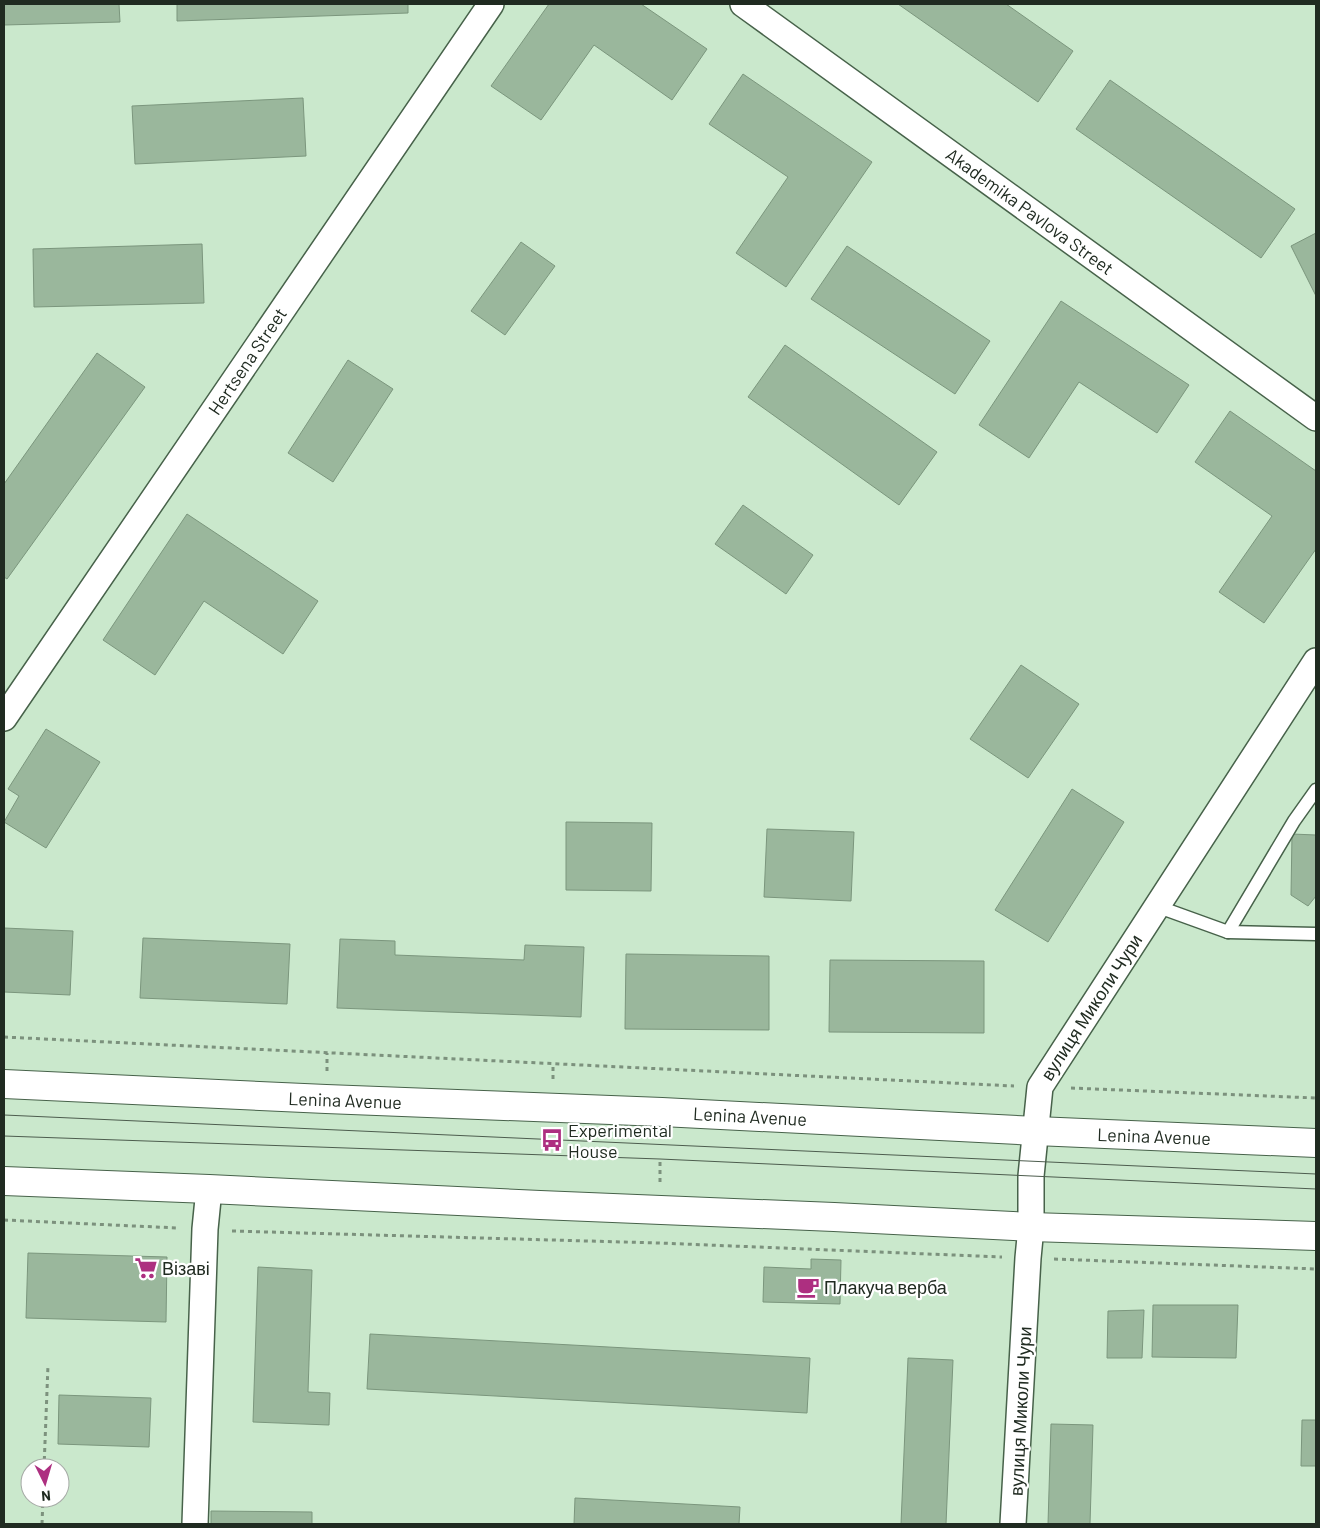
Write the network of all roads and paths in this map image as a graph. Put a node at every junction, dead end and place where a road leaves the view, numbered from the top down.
1 (491, 4) edge
2 (743, 4) edge
3 (1316, 418) edge
4 (1316, 661) edge
5 (4, 718) edge
6 (1316, 790) edge
7 (1156, 906) junction
8 (1228, 932) junction
9 (1316, 934) edge
10 (4, 1037) edge
11 (4, 1084) edge
12 (1040, 1087) junction
13 (1316, 1098) edge
14 (1036, 1131) junction
15 (1316, 1143) edge
16 (4, 1181) edge
17 (209, 1189) junction
18 (4, 1220) edge
19 (1031, 1227) junction
20 (206, 1229) junction
21 (1316, 1236) edge
22 (1028, 1258) junction
23 (1316, 1269) edge
24 (48, 1364) dead end
25 (44, 1458) edge
26 (43, 1508) edge
27 (42, 1524) edge
28 (195, 1524) edge
29 (1014, 1524) edge

1 - 5 street, Hertsena Street
2 - 3 street, Akademika Pavlova Street
4 - 7 street, вулиця Миколи Чури
6 - 8 lane
7 - 8 lane
7 - 12 street, вулиця Миколи Чури
8 - 9 lane
10 - 12 path
11 - 14 main road, Lenina Avenue
12 - 13 path
12 - 14 street, вулиця Миколи Чури
14 - 15 main road, Lenina Avenue
14 - 19 street, вулиця Миколи Чури
16 - 17 main road
17 - 19 main road
17 - 20 street
18 - 20 path
19 - 21 main road
19 - 22 street, вулиця Миколи Чури
20 - 22 path
20 - 28 street
22 - 23 path
22 - 29 street, вулиця Миколи Чури
24 - 25 path
26 - 27 path

